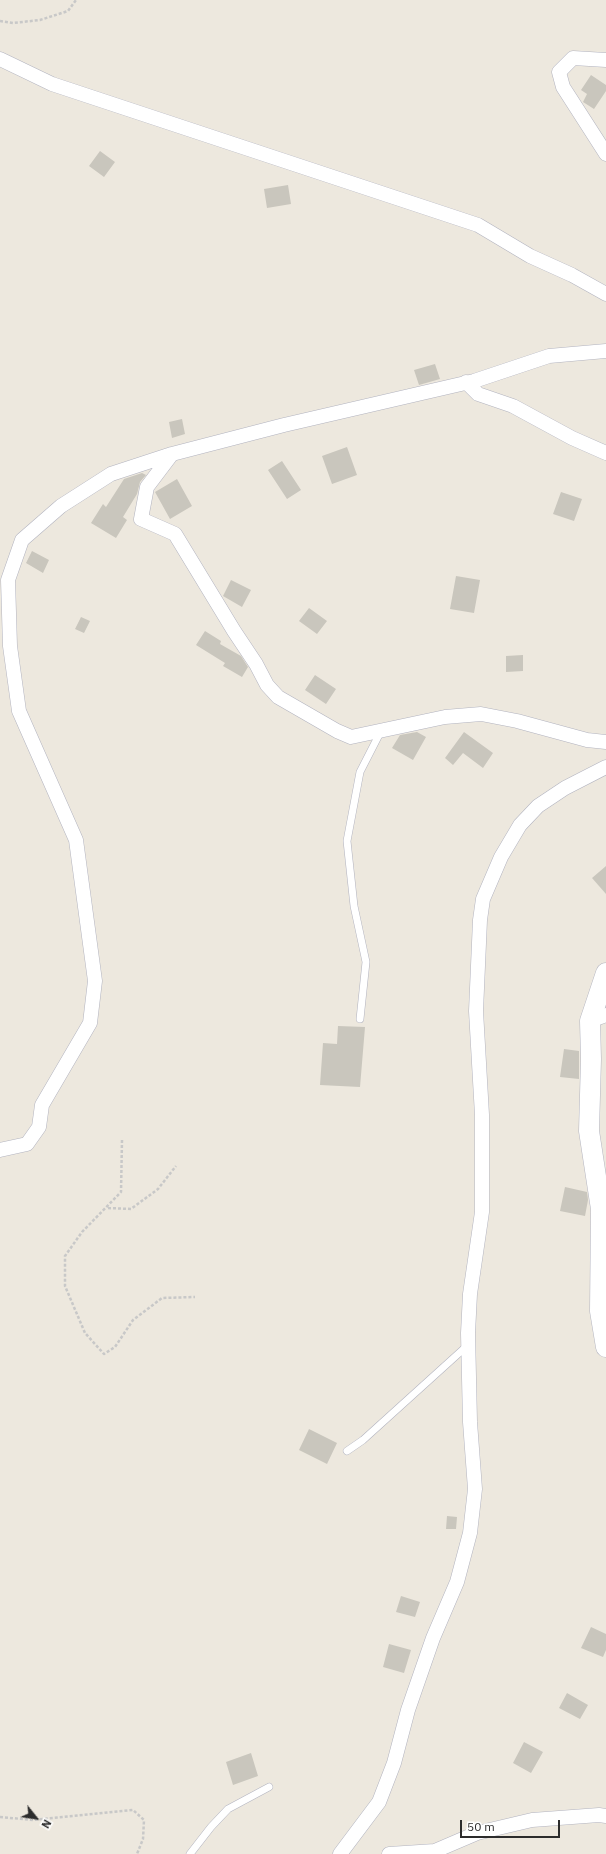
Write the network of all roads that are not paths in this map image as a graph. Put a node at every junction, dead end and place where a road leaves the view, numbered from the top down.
1 (0, 59) edge
2 (606, 60) edge
3 (606, 154) edge
4 (606, 294) edge
5 (606, 351) edge
6 (466, 382) junction
7 (606, 452) edge
8 (172, 454) junction
9 (382, 731) junction
10 (606, 742) edge
11 (606, 767) edge
12 (606, 973) edge
13 (598, 1018) edge
14 (360, 1019) dead end
15 (0, 1150) edge
16 (468, 1345) junction
17 (606, 1347) edge
18 (347, 1451) dead end
19 (268, 1787) dead end
20 (606, 1816) edge
21 (190, 1854) edge
22 (340, 1854) edge
23 (388, 1854) edge

1 - 4 street
2 - 3 street
5 - 6 street
6 - 7 street
6 - 8 street
8 - 9 street
8 - 15 street
9 - 10 street
9 - 14 lane
11 - 16 street
12 - 13 street
13 - 17 street
16 - 18 lane
16 - 22 street
19 - 21 lane
20 - 23 street

